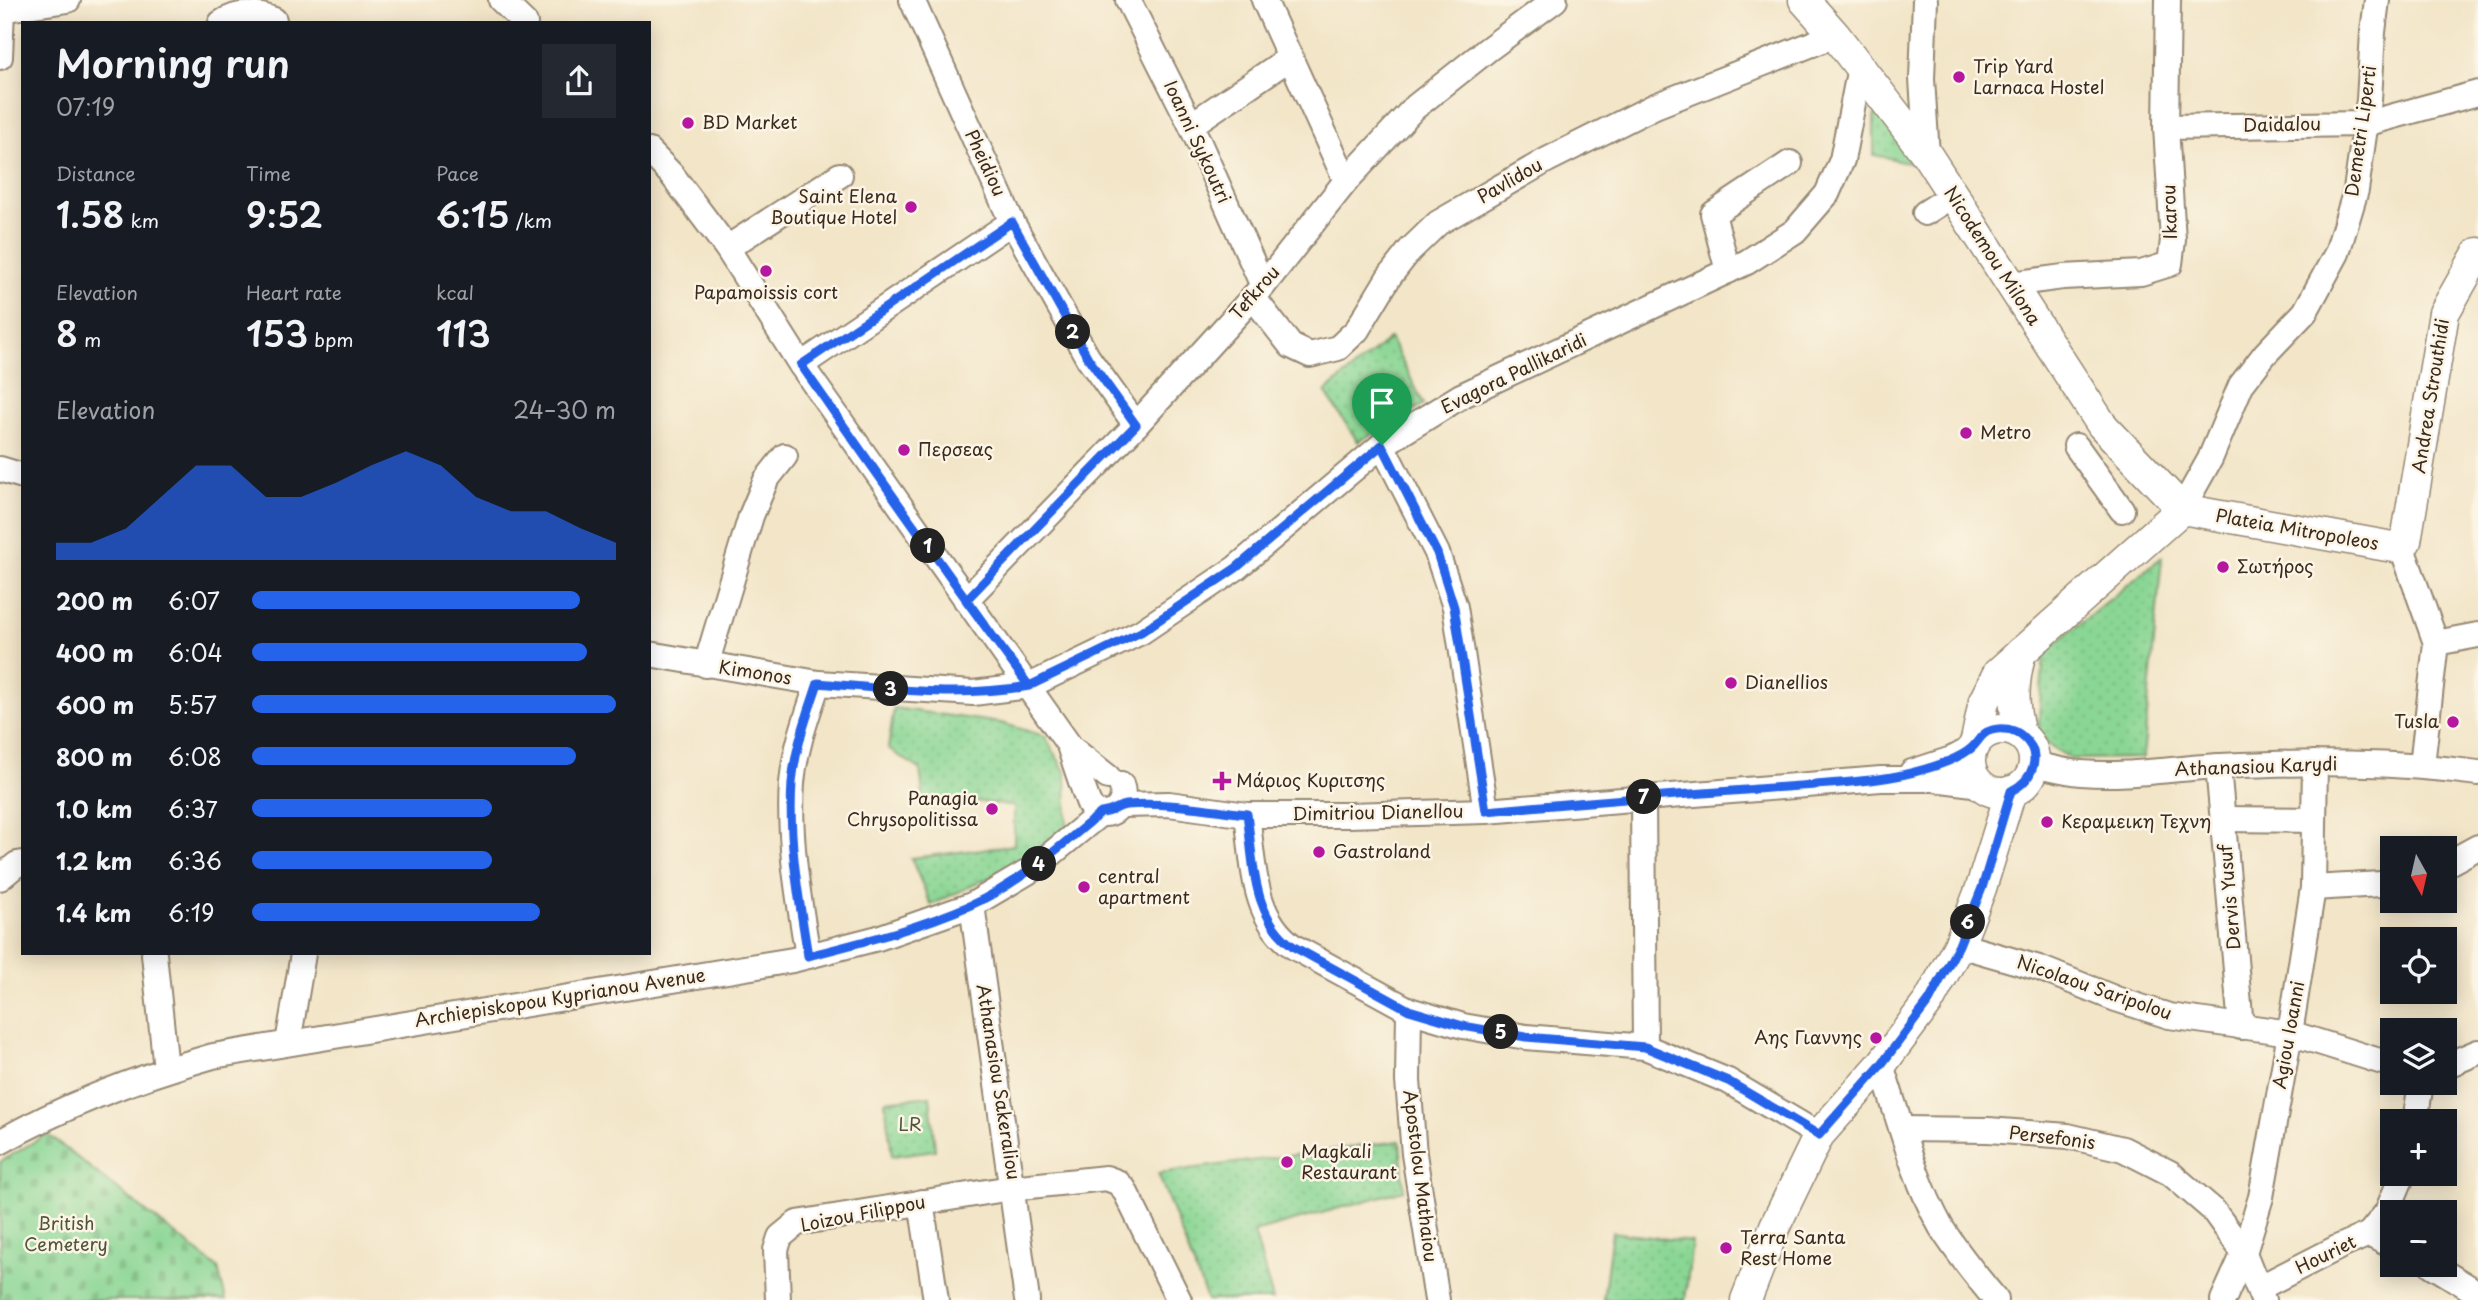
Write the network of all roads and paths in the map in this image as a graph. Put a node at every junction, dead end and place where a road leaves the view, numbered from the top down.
1 (68, 0) edge
2 (222, 0) edge
3 (501, 0) edge
4 (912, 0) edge
5 (1128, 0) edge
6 (1264, 0) edge
7 (1555, 0) edge
8 (1804, 0) edge
9 (1925, 0) edge
10 (2168, 0) edge
11 (2377, 0) edge
12 (1, 10) edge
13 (272, 14) edge
14 (219, 21) edge
15 (222, 21) edge
16 (524, 21) edge
17 (1835, 35) junction
18 (0, 57) edge
19 (1291, 57) junction
20 (1860, 67) junction
21 (2478, 93) edge
22 (2365, 124) junction
23 (1191, 125) junction
24 (2166, 127) junction
25 (651, 153) edge
26 (1927, 156) junction
27 (1790, 163) dead end
28 (840, 175) dead end
29 (1346, 181) junction
30 (1953, 195) junction
31 (1925, 213) dead end
32 (1012, 222) junction
33 (727, 248) junction
34 (2478, 253) edge
35 (1728, 271) junction
36 (2011, 284) junction
37 (1258, 292) junction
38 (801, 365) junction
39 (1136, 425) junction
40 (1382, 445) junction
41 (2076, 446) dead end
42 (785, 456) dead end
43 (0, 469) edge
44 (21, 475) edge
45 (2182, 509) junction
46 (2122, 510) dead end
47 (2401, 545) junction
48 (966, 600) junction
49 (2478, 635) edge
50 (2436, 643) junction
51 (2021, 652) junction
52 (651, 654) edge
53 (706, 665) junction
54 (818, 683) junction
55 (1029, 686) junction
56 (2020, 734) junction
57 (1069, 745) junction
58 (1973, 745) junction
59 (2315, 763) junction
60 (2034, 764) junction
61 (2422, 765) junction
62 (2218, 766) junction
63 (2478, 773) edge
64 (1881, 779) junction
65 (1981, 785) junction
66 (2011, 791) junction
67 (1113, 795) junction
68 (1643, 797) junction
69 (1486, 811) junction
70 (1247, 814) junction
71 (2223, 819) junction
72 (2314, 820) junction
73 (2478, 847) edge
74 (2457, 858) edge
75 (21, 863) edge
76 (0, 878) edge
77 (2380, 884) edge
78 (2313, 888) junction
79 (972, 905) junction
80 (1959, 945) junction
81 (154, 955) edge
82 (303, 955) edge
83 (808, 956) junction
84 (1409, 1010) junction
85 (2241, 1027) junction
86 (2290, 1033) junction
87 (288, 1043) junction
88 (1645, 1047) junction
89 (2478, 1052) edge
90 (2380, 1061) edge
91 (2457, 1061) edge
92 (1881, 1065) junction
93 (166, 1069) junction
94 (1902, 1129) junction
95 (1819, 1135) junction
96 (0, 1142) edge
97 (2398, 1186) edge
98 (1011, 1188) junction
99 (921, 1202) junction
100 (2369, 1234) junction
101 (2380, 1240) edge
102 (2244, 1253) junction
103 (2452, 1277) edge
104 (2478, 1293) edge
105 (2261, 1294) edge
106 (1434, 1299) edge
107 (778, 1300) edge
108 (936, 1300) edge
109 (1027, 1300) edge
110 (1179, 1300) edge
111 (1746, 1300) edge
112 (1996, 1300) edge
113 (2224, 1300) edge

1 - 12 street
2 - 14 street
3 - 16 street
4 - 32 street, Pheidiou
5 - 23 street, Ioanni Sykoutri
6 - 19 street
7 - 29 street, Tefkrou
8 - 17 main road, Nicodemou Milona
9 - 26 street
10 - 24 street, Ikarou
11 - 22 street, Demetri Liperti
12 - 18 street
13 - 15 street
17 - 20 main road, Nicodemou Milona
17 - 37 street, Pavlidou
19 - 23 street
19 - 29 street
20 - 26 main road, Nicodemou Milona
20 - 35 street, Evagora Pallikaridi
21 - 22 street, Daidalou
22 - 24 street, Daidalou
22 - 45 street, Demetri Liperti
23 - 37 street, Ioanni Sykoutri
24 - 36 street, Ikarou
25 - 33 street
26 - 30 main road, Nicodemou Milona
27 - 35 street
28 - 33 street
29 - 37 street, Tefkrou
30 - 31 street
30 - 36 main road, Nicodemou Milona
32 - 38 street
32 - 39 street, Pheidiou
33 - 38 street
34 - 47 main road, Andrea Strouthidi
35 - 40 street, Evagora Pallikaridi
36 - 45 main road, Nicodemou Milona
37 - 39 street, Tefkrou
38 - 48 street
39 - 48 street, Tefkrou
40 - 55 street, Evagora Pallikaridi
40 - 69 street
41 - 46 street
42 - 53 street
43 - 44 street
45 - 47 main road, Plateia Mitropoleos
45 - 51 main road
47 - 50 street, Plateia Mitropoleos
48 - 55 street
49 - 50 street
50 - 61 street, Plateia Mitropoleos
51 - 56 main road
51 - 58 main road
52 - 53 street, Kimonos
53 - 54 street, Kimonos
54 - 55 street, Kimonos
54 - 83 street
55 - 57 street
56 - 58 main road
56 - 60 main road
57 - 67 street
57 - 67 street
58 - 64 street, Dimitriou Dianellou
58 - 65 main road
59 - 61 street, Athanasiou Karydi
59 - 62 street, Athanasiou Karydi
59 - 72 street, Agiou Ioanni
60 - 62 street, Athanasiou Karydi
60 - 66 main road
61 - 63 street, Athanasiou Karydi
62 - 71 street, Dervis Yusuf
64 - 65 street, Dimitriou Dianellou
64 - 68 street, Dimitriou Dianellou
65 - 66 main road
66 - 80 main road
67 - 70 street, Dimitriou Dianellou
67 - 79 street, Archiepiskopou Kyprianou Avenue
68 - 69 street, Dimitriou Dianellou
68 - 88 street
69 - 70 street, Dimitriou Dianellou
70 - 84 street
71 - 72 street
71 - 85 street, Dervis Yusuf
72 - 78 street, Agiou Ioanni
73 - 74 street
75 - 76 street
77 - 78 street
78 - 86 street, Agiou Ioanni
79 - 83 street, Archiepiskopou Kyprianou Avenue
79 - 98 street, Athanasiou Sakeraliou
80 - 85 street, Nicolaou Saripolou
80 - 92 main road
81 - 93 street
82 - 87 street
83 - 87 street, Archiepiskopou Kyprianou Avenue
84 - 88 street
84 - 106 street, Apostolou Mathaiou
85 - 86 street, Nicolaou Saripolou
86 - 90 street, Nicolaou Saripolou
86 - 102 street, Agiou Ioanni
87 - 93 street, Archiepiskopou Kyprianou Avenue
88 - 95 street
89 - 91 street
92 - 94 street
92 - 95 main road
93 - 96 street, Archiepiskopou Kyprianou Avenue
94 - 102 street, Persefonis
94 - 112 street
95 - 111 main road
97 - 100 street, Houriet
98 - 99 street, Loizou Filippou
98 - 109 street
98 - 110 street, Athanasiou Sakeraliou
99 - 107 street, Loizou Filippou
99 - 108 street
100 - 101 street
100 - 105 street, Houriet
102 - 105 street
102 - 113 street, Agiou Ioanni
103 - 104 street

